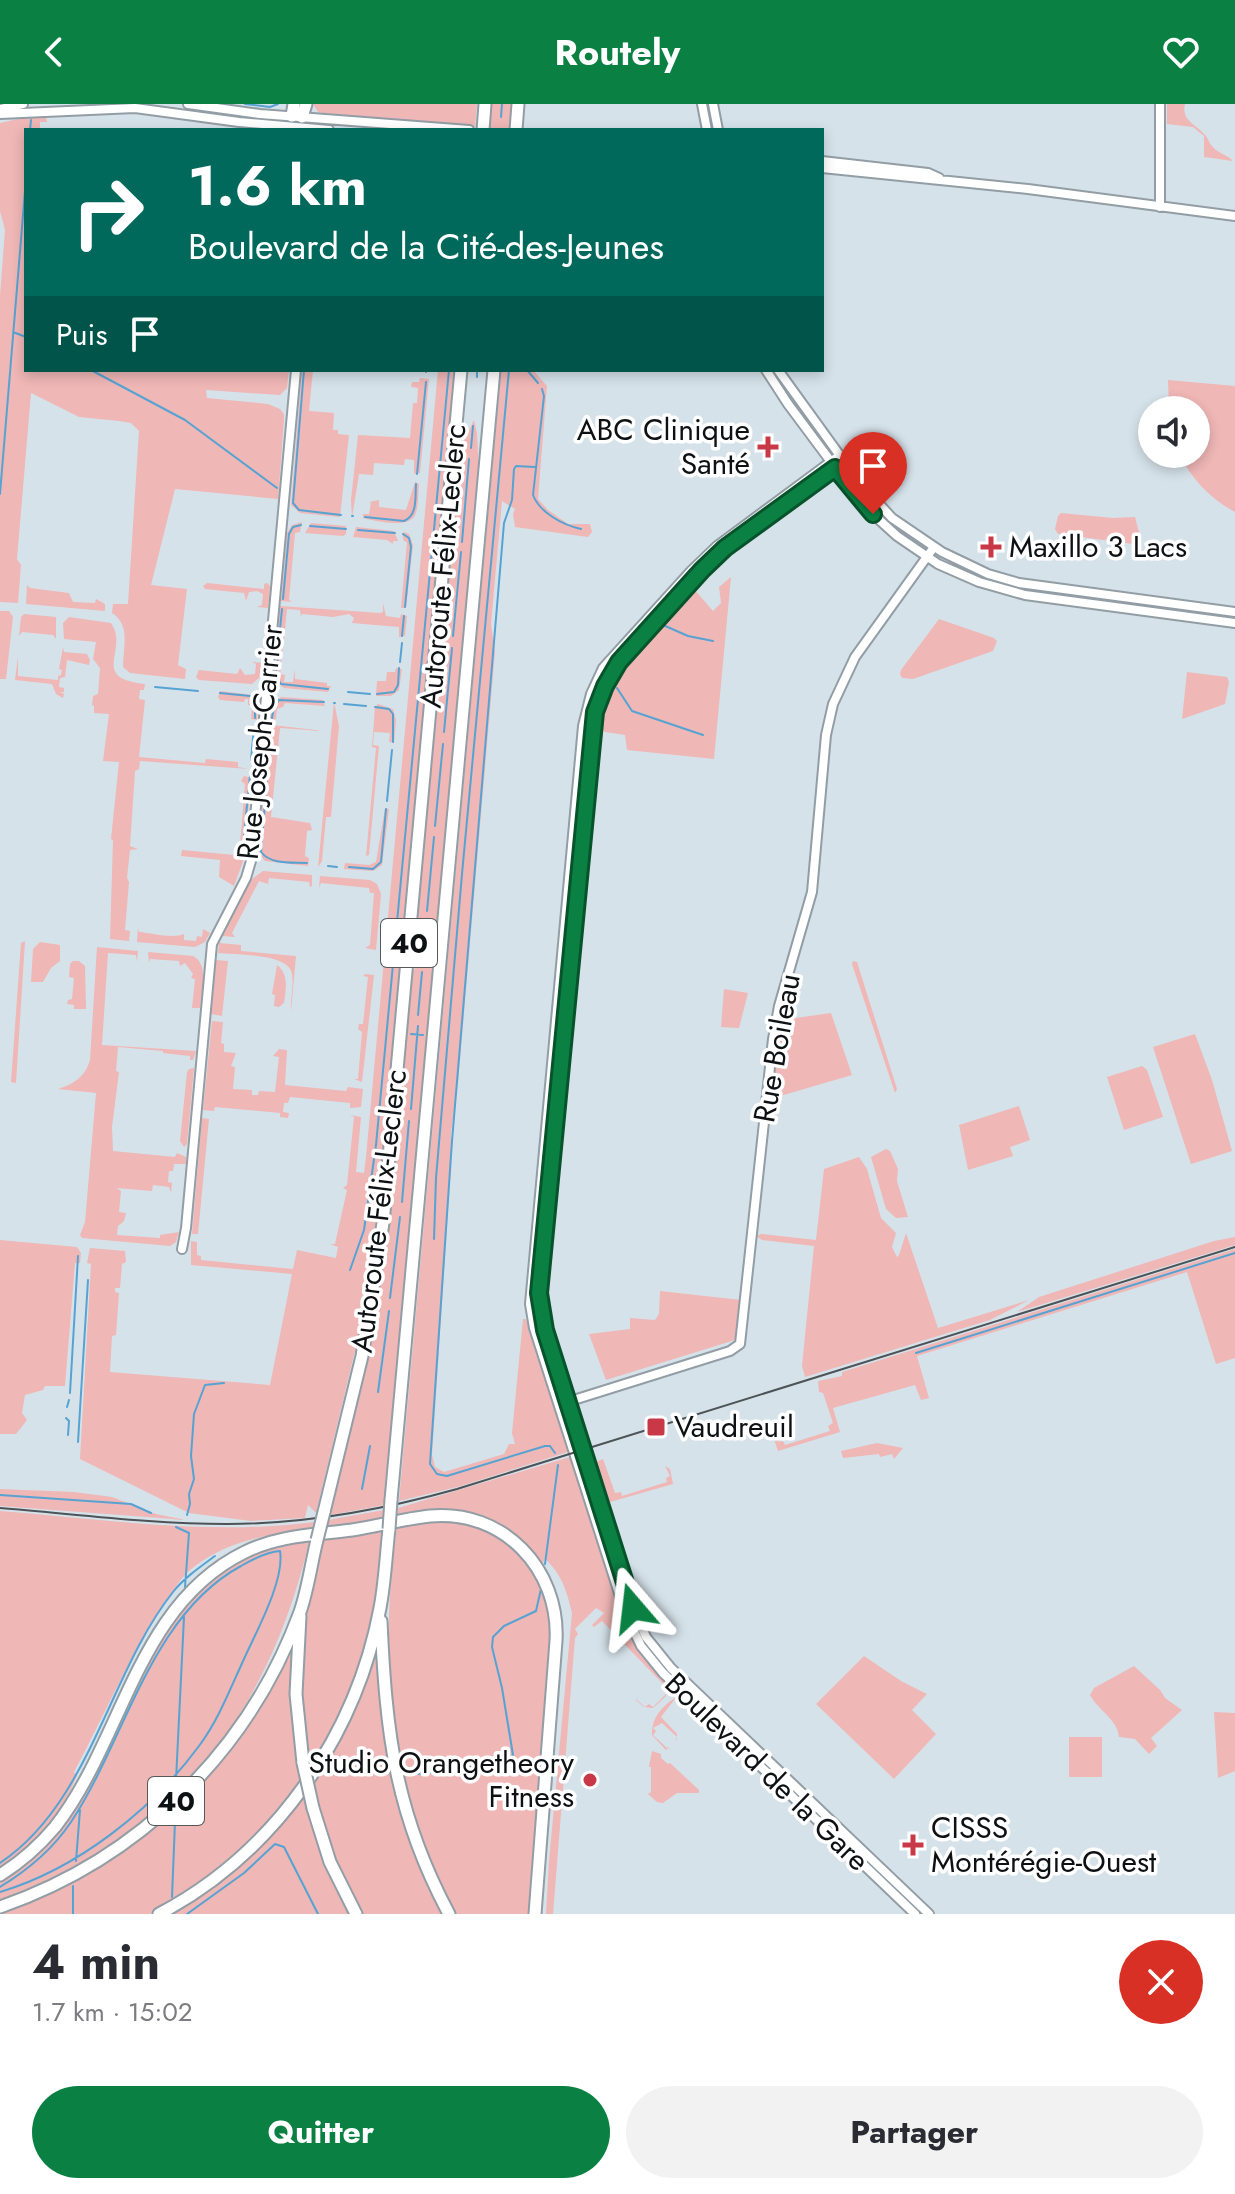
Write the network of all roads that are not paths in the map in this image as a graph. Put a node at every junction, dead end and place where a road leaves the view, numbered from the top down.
1 (23, 104) edge
2 (188, 104) edge
3 (306, 104) edge
4 (485, 104) edge
5 (518, 104) edge
6 (702, 104) edge
7 (713, 104) edge
8 (1160, 104) edge
9 (53, 107) edge
10 (0, 111) edge
11 (296, 122) edge
12 (321, 128) edge
13 (426, 128) edge
14 (483, 128) edge
15 (516, 128) edge
16 (707, 128) edge
17 (718, 128) edge
18 (824, 161) edge
19 (824, 168) edge
20 (943, 181) junction
21 (1160, 207) junction
22 (1235, 216) edge
23 (296, 372) edge
24 (461, 372) edge
25 (494, 372) edge
26 (767, 372) edge
27 (779, 372) edge
28 (842, 458) junction
29 (833, 465) junction
30 (934, 547) junction
31 (926, 557) junction
32 (1235, 612) edge
33 (1235, 623) edge
34 (182, 1249) dead end
35 (564, 1402) junction
36 (380, 1609) junction
37 (300, 1612) junction
38 (0, 1875) edge
39 (0, 1907) edge
40 (159, 1914) edge
41 (356, 1914) edge
42 (449, 1914) edge
43 (535, 1914) edge
44 (915, 1914) edge
45 (929, 1914) edge

1 - 10 main road
2 - 11 main road
3 - 11 highway
4 - 14 highway
5 - 15 highway
6 - 16 main road
7 - 17 main road
8 - 21 main road
9 - 10 main road
9 - 11 main road
11 - 12 main road
11 - 13 main road
18 - 20 main road
19 - 20 main road
20 - 21 main road
21 - 22 main road
23 - 34 main road, Rue Joseph-Carrier
24 - 37 highway, Autoroute Félix-Leclerc / 40, bridge
25 - 36 highway, Autoroute Félix-Leclerc / 40, bridge
26 - 29 main road
27 - 28 main road
28 - 29 main road, Boulevard de la Gare
28 - 30 main road
29 - 31 main road
29 - 35 main road, Boulevard de la Gare
30 - 31 main road, Rue Boileau
30 - 32 main road
31 - 33 main road
31 - 35 main road, Rue Boileau
35 - 44 main road, Boulevard de la Gare
35 - 45 main road, Boulevard de la Gare
36 - 40 highway, Autoroute Félix-Leclerc / 40
36 - 42 highway
37 - 39 highway, Autoroute Félix-Leclerc / 40
37 - 41 highway, bridge
38 - 43 highway

